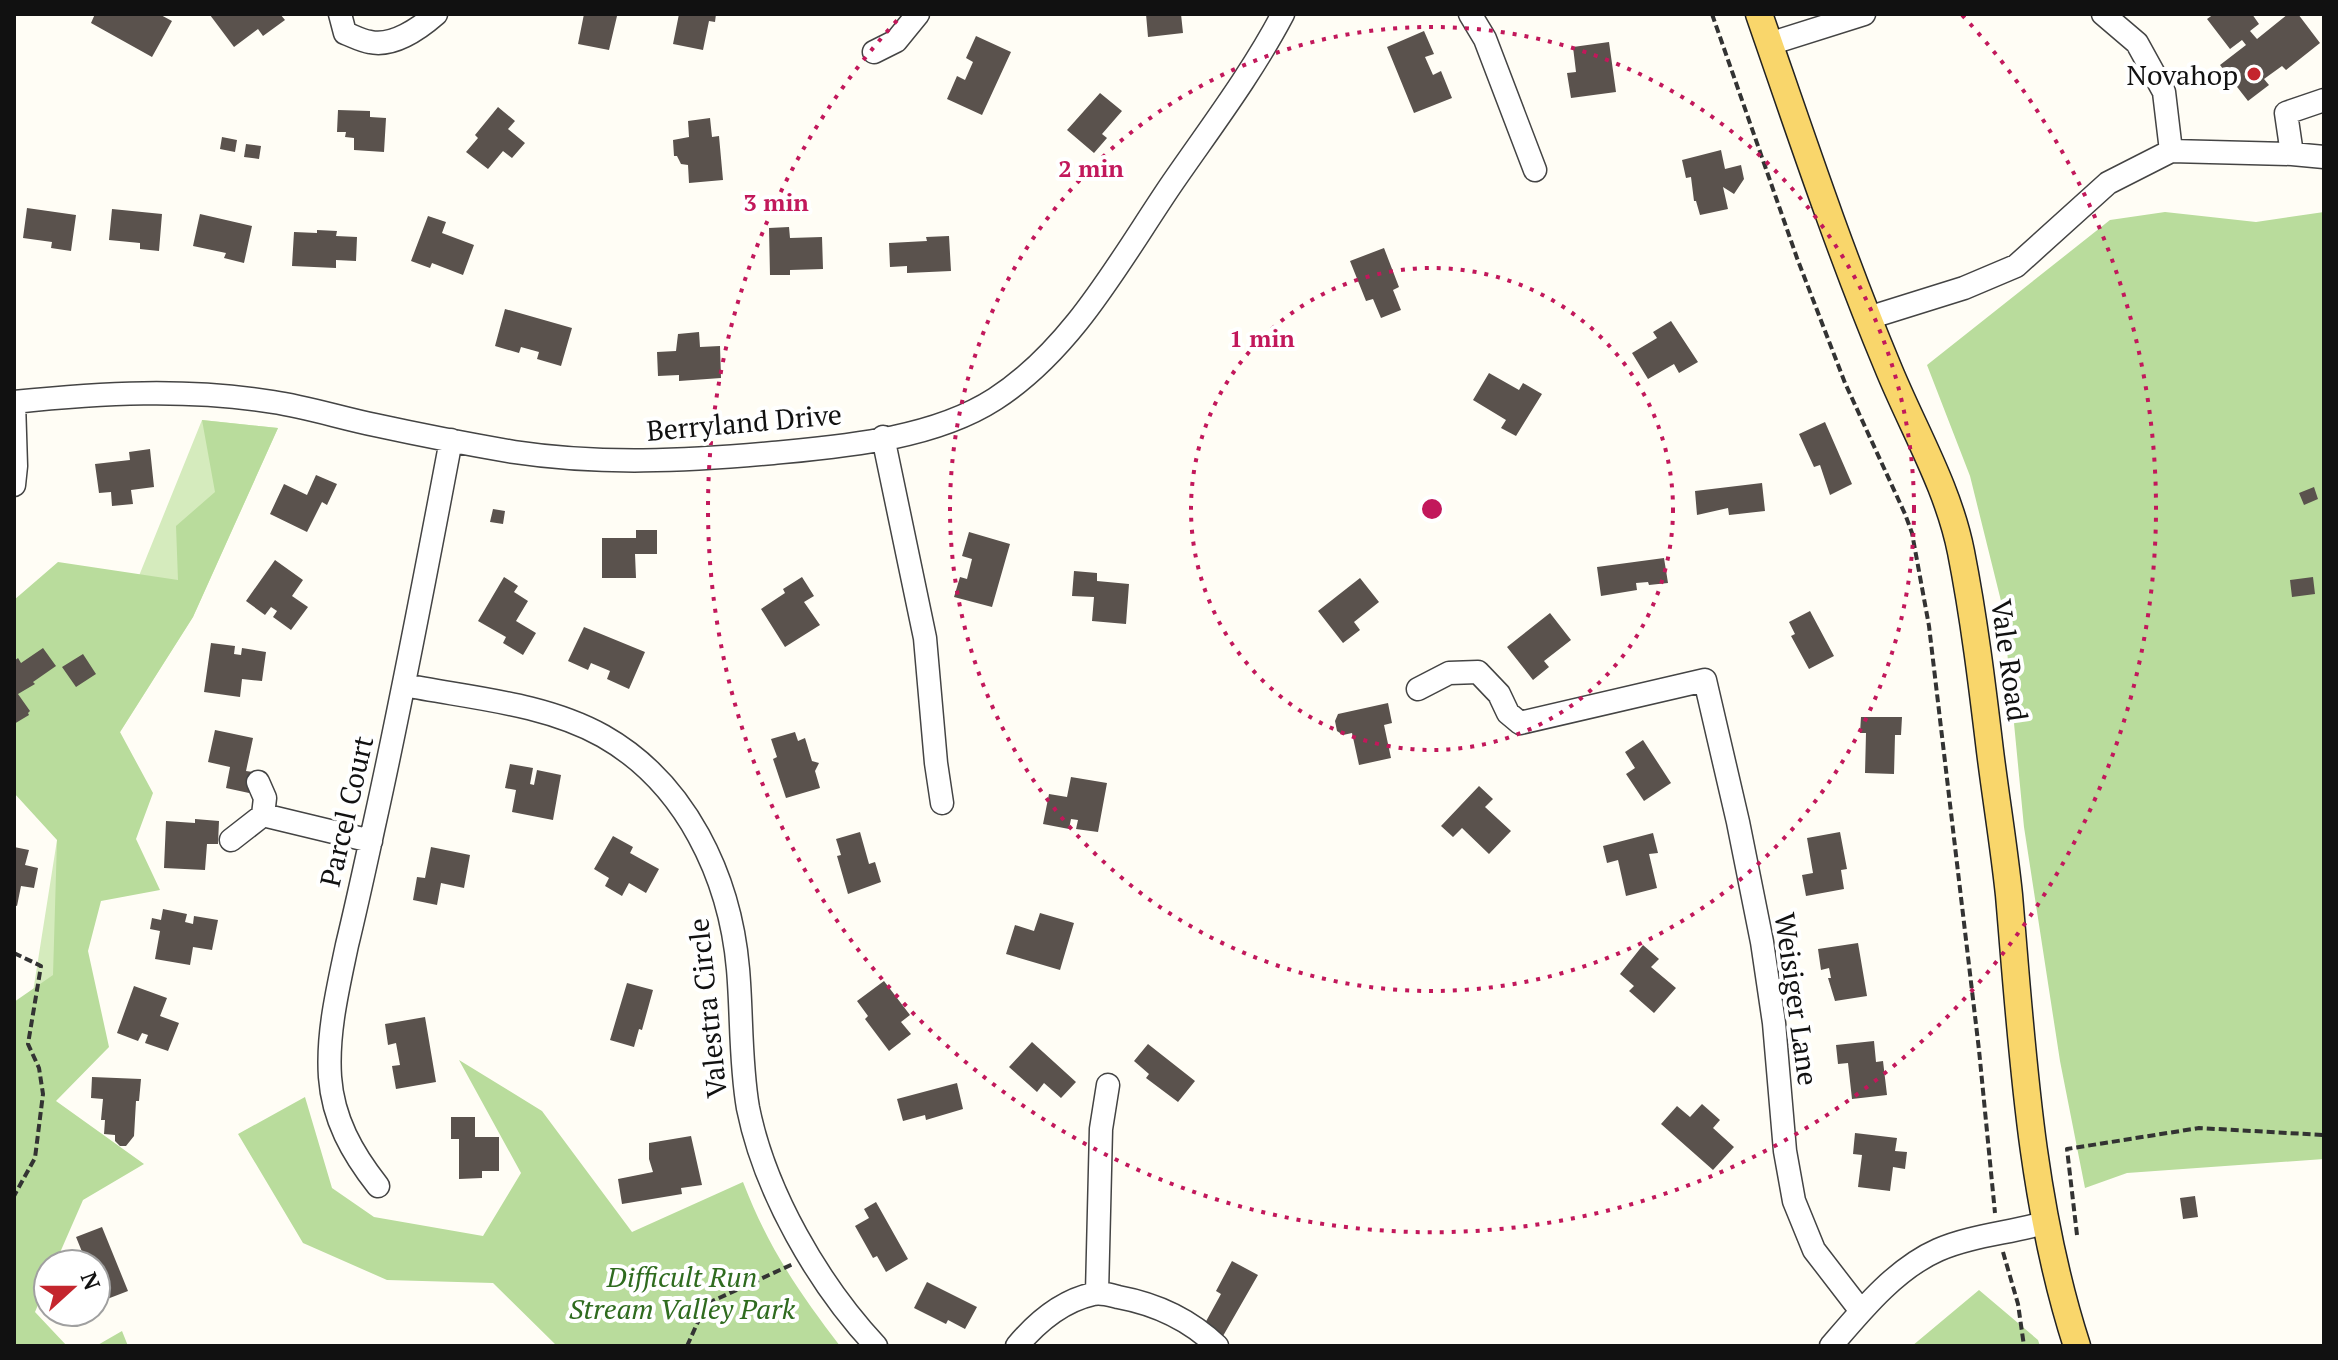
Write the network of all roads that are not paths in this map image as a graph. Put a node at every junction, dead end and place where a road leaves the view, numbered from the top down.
1 (340, 14) edge
2 (436, 14) edge
3 (918, 14) edge
4 (1283, 14) edge
5 (1470, 14) edge
6 (1759, 14) edge
7 (1862, 14) edge
8 (2103, 14) edge
9 (1769, 44) junction
10 (874, 52) dead end
11 (2324, 100) edge
12 (2171, 151) junction
13 (2292, 154) junction
14 (2324, 157) edge
15 (1535, 170) dead end
16 (1868, 318) junction
17 (14, 402) edge
18 (883, 437) junction
19 (451, 440) junction
20 (14, 485) edge
21 (404, 685) junction
22 (1418, 689) dead end
23 (258, 782) dead end
24 (942, 803) dead end
25 (263, 815) junction
26 (231, 840) dead end
27 (371, 841) junction
28 (1108, 1085) dead end
29 (378, 1186) dead end
30 (2047, 1222) junction
31 (1097, 1293) junction
32 (1861, 1311) junction
33 (876, 1346) edge
34 (1017, 1346) edge
35 (1217, 1346) edge
36 (1831, 1346) edge
37 (2077, 1346) edge

1 - 2 street
3 - 10 street
4 - 18 street, Berryland Drive
5 - 15 street
6 - 9 main road, Vale Road
7 - 9 street
8 - 12 street
9 - 16 main road, Vale Road
11 - 13 street
12 - 13 street
12 - 16 street
13 - 14 street
16 - 30 main road, Vale Road
17 - 19 street, Berryland Drive
17 - 20 street
18 - 19 street, Berryland Drive
18 - 24 street
19 - 21 street, Parcel Court
21 - 27 street, Parcel Court
21 - 33 street, Valestra Circle
22 - 32 street, Weisiger Lane
23 - 25 street
25 - 26 street
25 - 27 street
27 - 29 street, Parcel Court
28 - 31 street
30 - 32 street
30 - 37 main road, Vale Road
31 - 34 street
31 - 35 street
32 - 36 street

